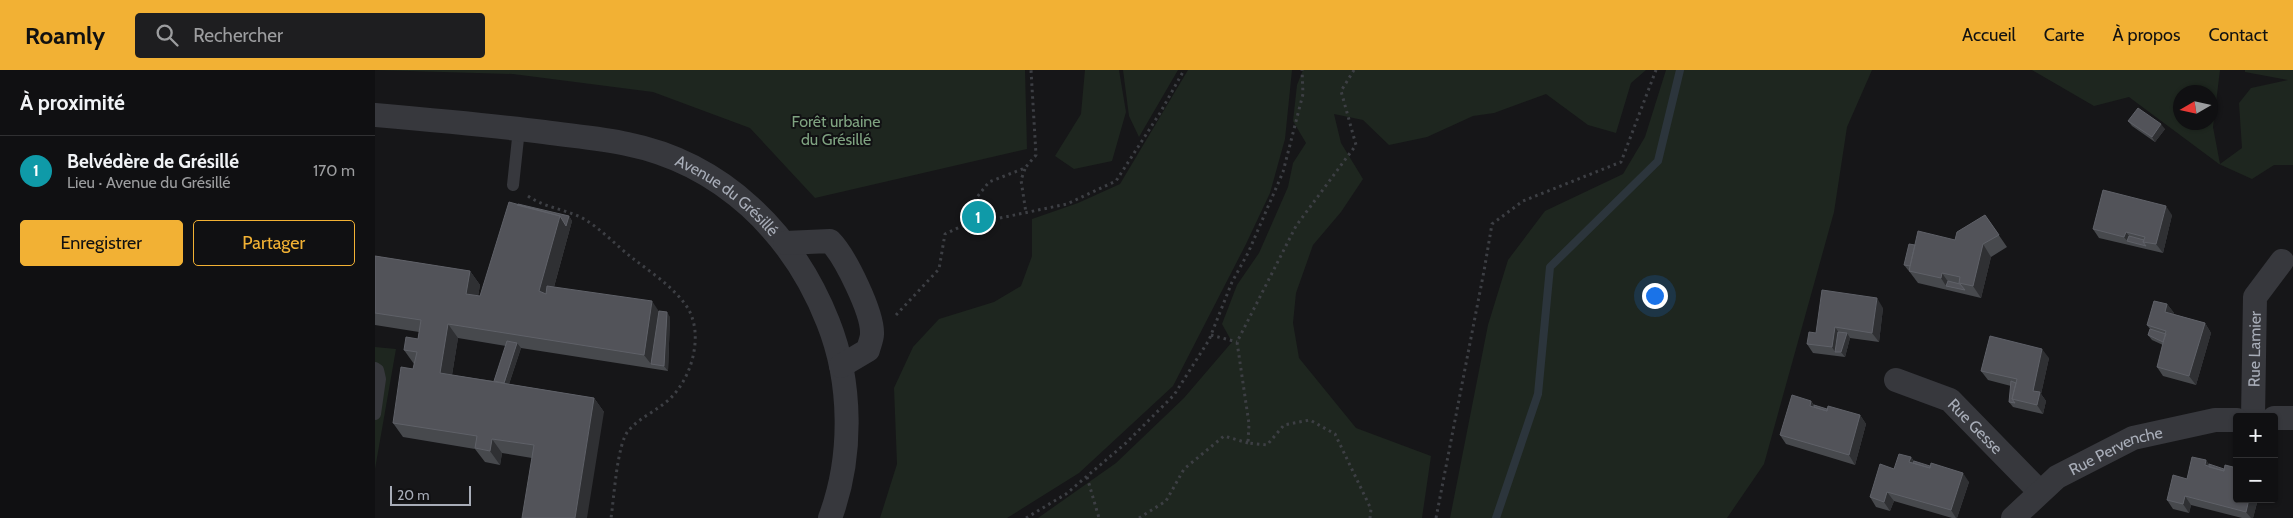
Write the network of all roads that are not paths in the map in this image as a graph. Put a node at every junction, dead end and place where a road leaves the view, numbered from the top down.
1 (375, 115) edge
2 (519, 129) junction
3 (513, 185) road end
4 (785, 243) junction
5 (2282, 261) dead end
6 (841, 366) junction
7 (375, 368) edge
8 (1896, 380) dead end
9 (2253, 413) edge
10 (375, 414) edge
11 (2278, 418) edge
12 (2293, 418) edge
13 (2233, 420) edge
14 (2040, 492) junction
15 (829, 518) edge
16 (2013, 518) edge

1 - 2 street, Avenue du Grésillé
2 - 3 lane
2 - 4 street, Avenue du Grésillé
4 - 6 street, Avenue du Grésillé
4 - 6 street
5 - 9 street, Rue Lamier
6 - 15 street, Avenue du Grésillé
7 - 10 lane
8 - 14 street, Rue Gesse
11 - 12 street
13 - 14 street, Rue Pervenche
14 - 16 street, Rue Pervenche

